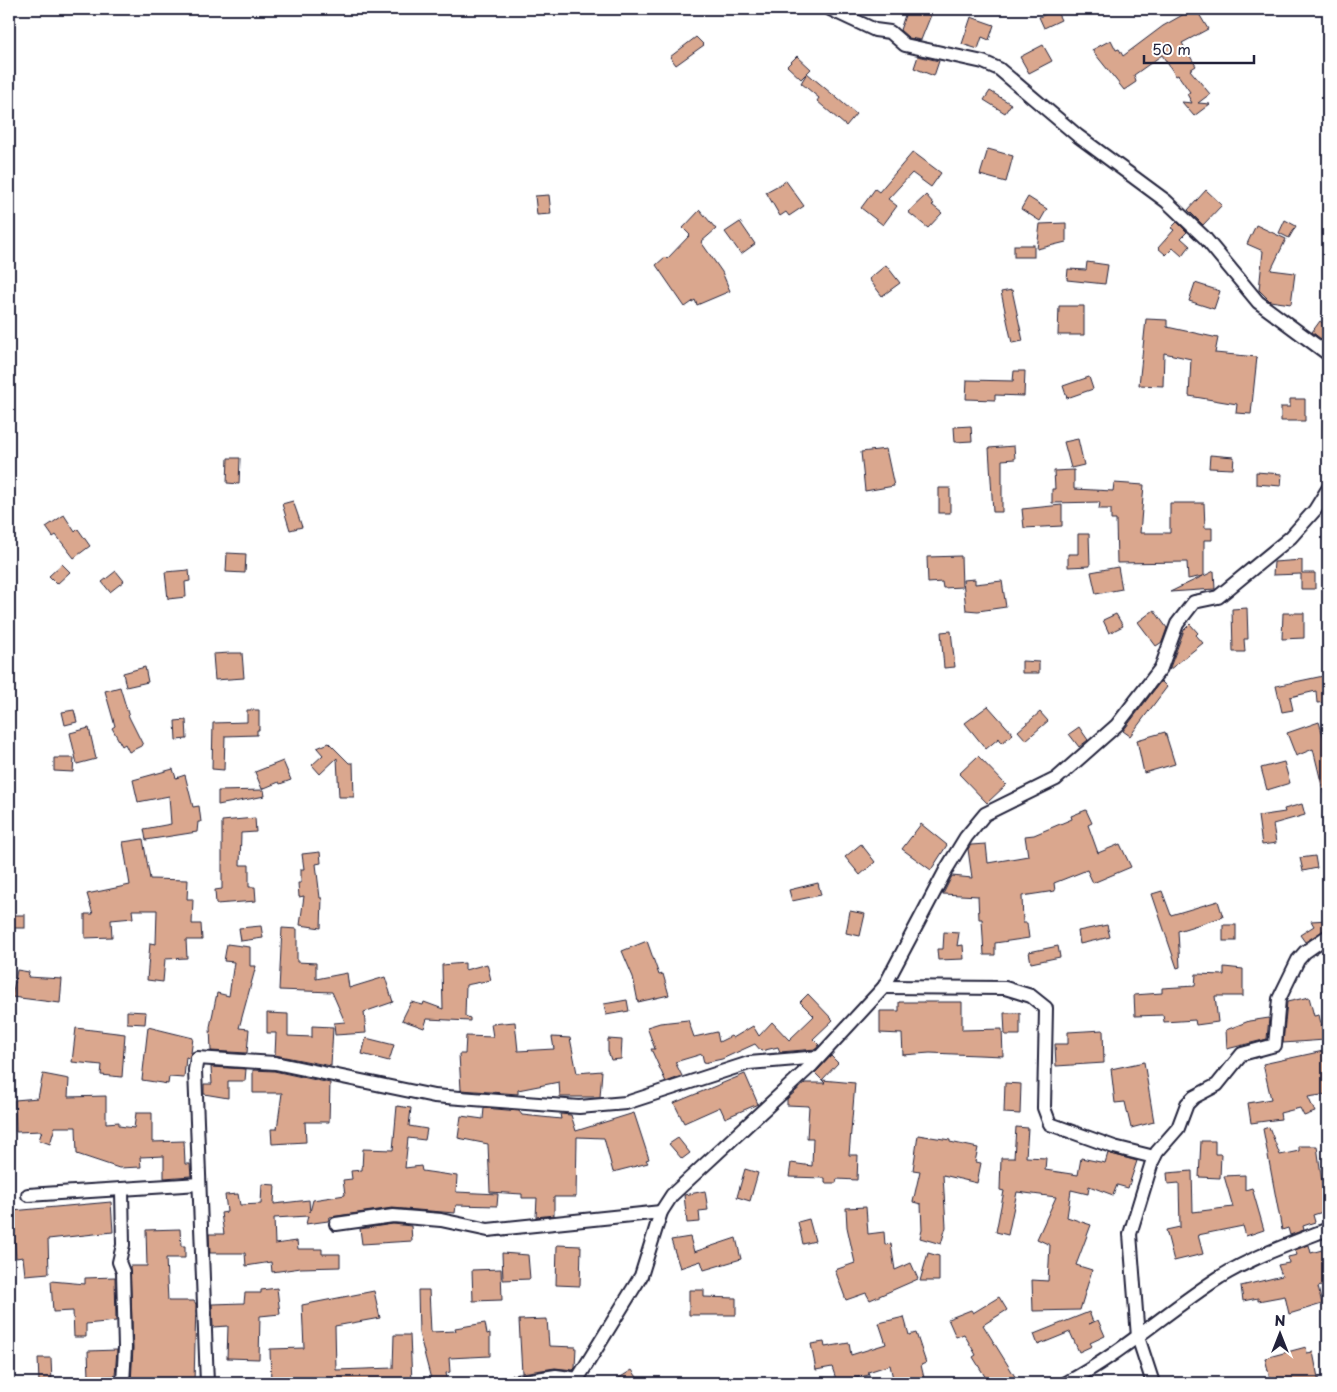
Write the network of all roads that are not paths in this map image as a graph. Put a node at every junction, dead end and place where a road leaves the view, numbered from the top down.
1 (830, 9) edge
2 (1328, 354) edge
3 (1328, 489) edge
4 (1328, 936) edge
5 (884, 987) junction
6 (819, 1057) junction
7 (1154, 1157) junction
8 (199, 1184) junction
9 (122, 1190) junction
10 (28, 1196) dead end
11 (661, 1212) junction
12 (336, 1224) dead end
13 (1328, 1229) edge
14 (1138, 1337) junction
15 (576, 1381) edge
16 (123, 1383) edge
17 (206, 1383) edge
18 (511, 1383) edge
19 (1066, 1383) edge
20 (1153, 1383) edge

1 - 2 street
3 - 5 street
4 - 7 street
5 - 6 street
5 - 7 street
6 - 8 street
6 - 11 street
7 - 14 street
8 - 9 street
8 - 17 street
9 - 10 street
9 - 16 street
11 - 12 street
11 - 15 street
13 - 14 street
14 - 19 street
14 - 20 street
15 - 18 street

